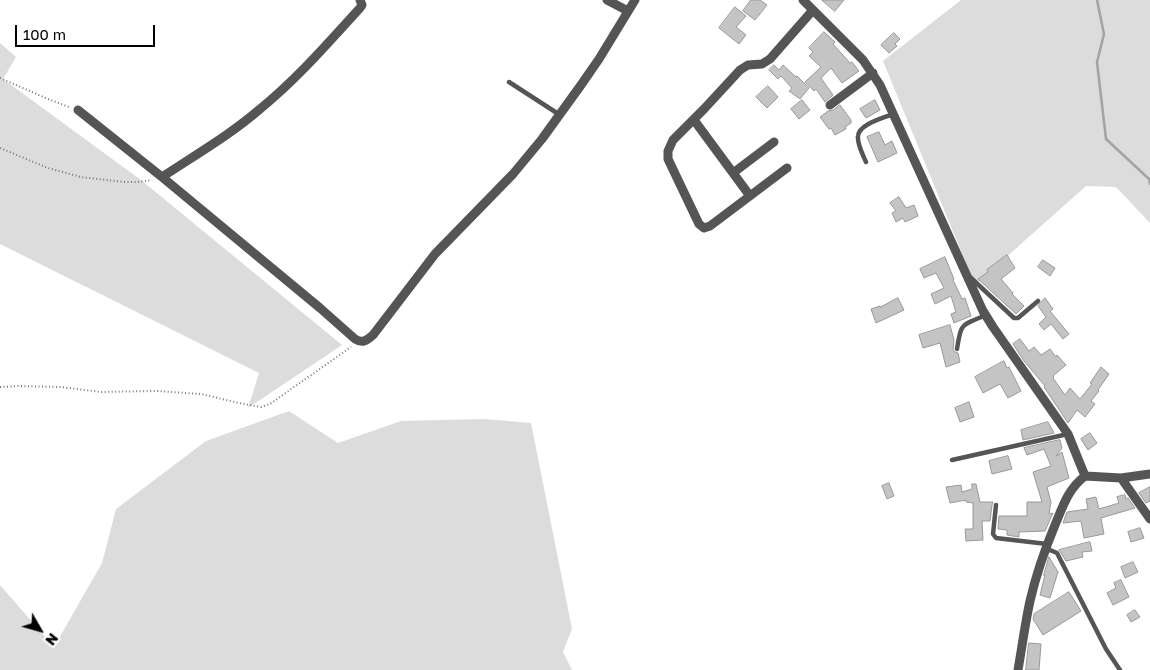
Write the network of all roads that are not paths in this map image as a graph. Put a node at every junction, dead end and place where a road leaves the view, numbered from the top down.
1 (360, 0) edge
2 (607, 0) edge
3 (635, 0) edge
4 (803, 0) edge
5 (813, 10) junction
6 (628, 11) junction
7 (873, 73) junction
8 (509, 82) dead end
9 (830, 105) dead end
10 (78, 110) road end
11 (894, 114) junction
12 (560, 115) junction
13 (694, 120) junction
14 (774, 142) dead end
15 (866, 162) dead end
16 (787, 168) dead end
17 (734, 173) junction
18 (162, 177) junction
19 (750, 196) junction
20 (966, 272) junction
21 (1038, 301) dead end
22 (986, 316) junction
23 (957, 349) dead end
24 (1068, 434) junction
25 (952, 460) dead end
26 (1150, 474) edge
27 (1086, 476) junction
28 (1121, 478) junction
29 (996, 505) dead end
30 (1150, 519) edge
31 (1046, 547) junction
32 (1018, 670) edge
33 (1120, 670) edge

1 - 18 street
2 - 6 street
3 - 6 street
4 - 5 street
5 - 7 street
5 - 13 street
6 - 12 street
7 - 9 street
7 - 11 street
8 - 12 lane
10 - 18 street
11 - 15 lane
11 - 20 street
12 - 18 street
13 - 17 street
13 - 19 street
14 - 17 street
16 - 19 street
17 - 19 street
20 - 21 lane
20 - 22 street
22 - 23 lane
22 - 24 street
24 - 25 lane
24 - 27 street
26 - 28 street
27 - 28 street
27 - 31 street
28 - 30 street
29 - 31 lane
31 - 32 street
31 - 33 lane

